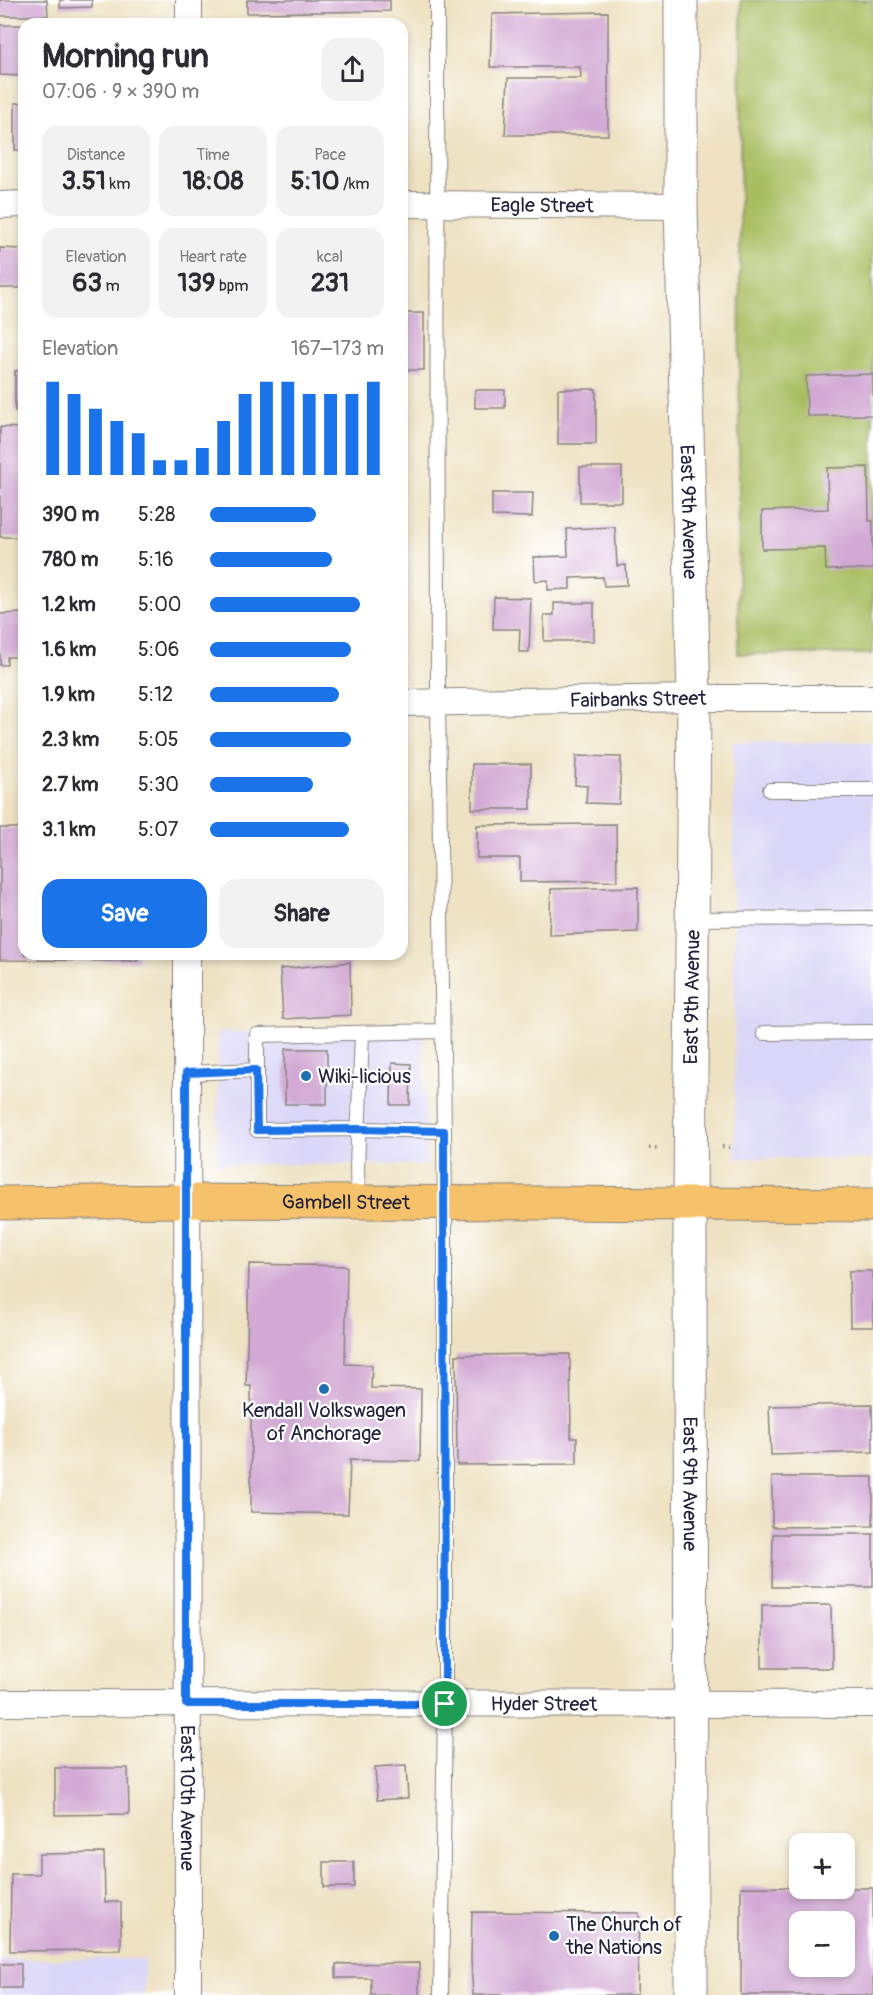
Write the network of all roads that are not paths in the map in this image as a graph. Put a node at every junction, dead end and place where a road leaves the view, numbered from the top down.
1 (189, 0) edge
2 (437, 0) edge
3 (681, 0) edge
4 (189, 18) edge
5 (18, 204) edge
6 (408, 204) edge
7 (0, 205) edge
8 (436, 205) junction
9 (681, 206) junction
10 (694, 698) junction
11 (873, 698) edge
12 (438, 702) junction
13 (408, 703) edge
14 (770, 790) dead end
15 (873, 790) edge
16 (873, 918) edge
17 (692, 919) junction
18 (187, 960) edge
19 (442, 1031) junction
20 (873, 1032) edge
21 (362, 1033) junction
22 (764, 1033) dead end
23 (256, 1070) junction
24 (186, 1073) junction
25 (359, 1129) junction
26 (444, 1131) junction
27 (186, 1201) junction
28 (358, 1202) junction
29 (445, 1202) junction
30 (690, 1202) junction
31 (0, 1203) edge
32 (873, 1205) edge
33 (0, 1704) edge
34 (186, 1704) junction
35 (445, 1704) junction
36 (691, 1704) junction
37 (873, 1704) edge
38 (188, 1995) edge
39 (441, 1995) edge
40 (691, 1995) edge

1 - 4 street
2 - 8 lane
3 - 9 street, East 9th Avenue
5 - 7 street
6 - 8 street, Eagle Street
8 - 9 street, Eagle Street
8 - 12 lane
9 - 10 street, East 9th Avenue
10 - 11 street, Fairbanks Street
10 - 12 street, Fairbanks Street
10 - 17 street, East 9th Avenue
12 - 13 street, Fairbanks Street
12 - 19 lane
14 - 15 lane
16 - 17 lane
17 - 30 street, East 9th Avenue
18 - 24 street, East 10th Avenue
19 - 21 lane
19 - 26 lane
20 - 22 lane
21 - 23 lane
21 - 25 lane
23 - 24 lane
23 - 25 lane
24 - 27 street, East 10th Avenue
25 - 26 lane
25 - 28 lane
26 - 29 lane
27 - 28 highway, Gambell Street
27 - 31 highway, Gambell Street
27 - 34 street, East 10th Avenue
28 - 29 highway, Gambell Street
29 - 30 highway, Gambell Street
29 - 35 lane
30 - 32 highway, Gambell Street
30 - 36 street, East 9th Avenue
33 - 34 street, Hyder Street
34 - 35 street, Hyder Street
34 - 38 street, East 10th Avenue
35 - 36 street, Hyder Street
35 - 39 lane
36 - 37 street, Hyder Street
36 - 40 street, East 9th Avenue

